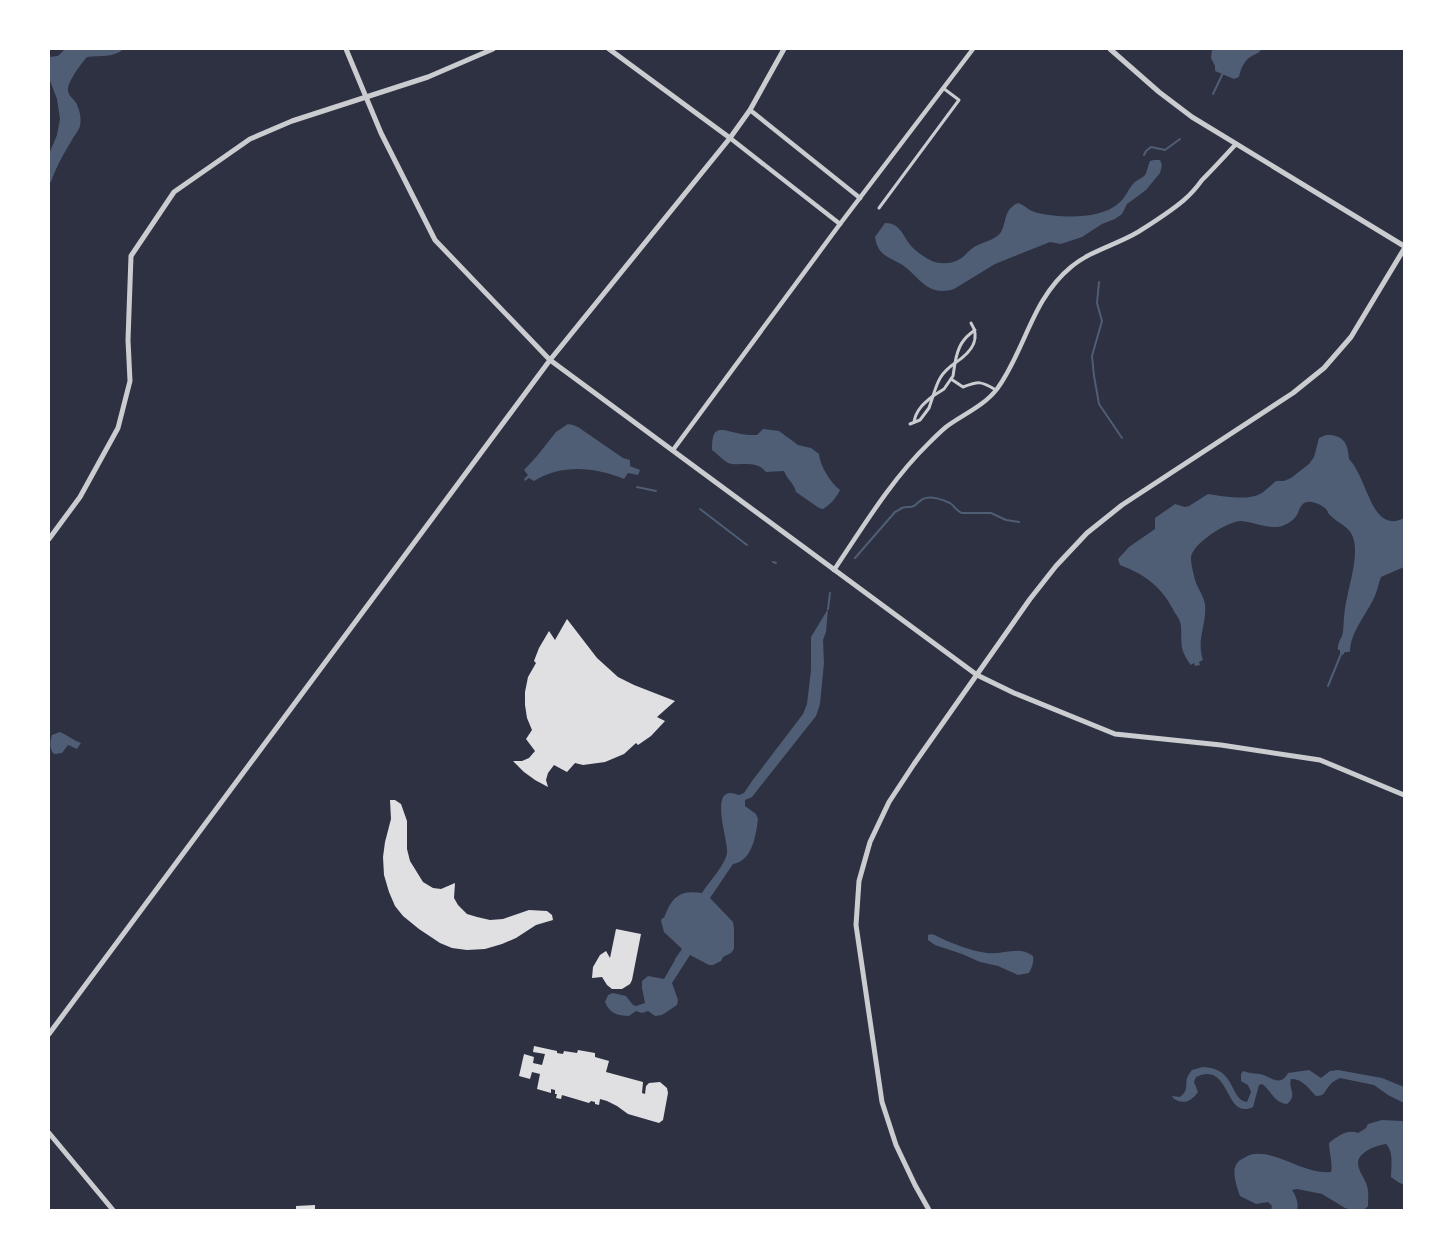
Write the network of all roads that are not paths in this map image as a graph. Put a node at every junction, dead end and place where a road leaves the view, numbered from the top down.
1 (346, 49) edge
2 (493, 49) edge
3 (609, 49) edge
4 (784, 49) edge
5 (973, 49) edge
6 (1110, 49) edge
7 (943, 88) junction
8 (366, 97) junction
9 (750, 110) junction
10 (730, 138) junction
11 (1236, 144) junction
12 (860, 198) junction
13 (879, 208) dead end
14 (840, 224) junction
15 (1404, 248) edge
16 (971, 323) dead end
17 (975, 330) junction
18 (550, 360) junction
19 (955, 363) junction
20 (951, 379) junction
21 (996, 390) junction
22 (933, 396) junction
23 (673, 450) junction
24 (49, 539) edge
25 (834, 570) junction
26 (977, 675) junction
27 (1404, 795) edge
28 (49, 1034) edge
29 (49, 1134) edge
30 (113, 1210) edge
31 (929, 1210) edge

1 - 8 street
2 - 8 street
3 - 10 street
4 - 9 street
5 - 7 street
6 - 11 street
7 - 12 street
7 - 13 street
8 - 18 street
8 - 24 street
9 - 10 street
9 - 12 street
10 - 14 street
10 - 18 street
11 - 15 street
11 - 21 street
12 - 14 street
14 - 23 street
15 - 26 street
16 - 17 street
17 - 19 street
17 - 19 street
18 - 23 street
18 - 28 street
19 - 20 street
19 - 22 street
20 - 21 street
20 - 22 street
21 - 25 street
22 - 22 street
23 - 25 street
25 - 26 street
26 - 27 street
26 - 31 street
29 - 30 street

